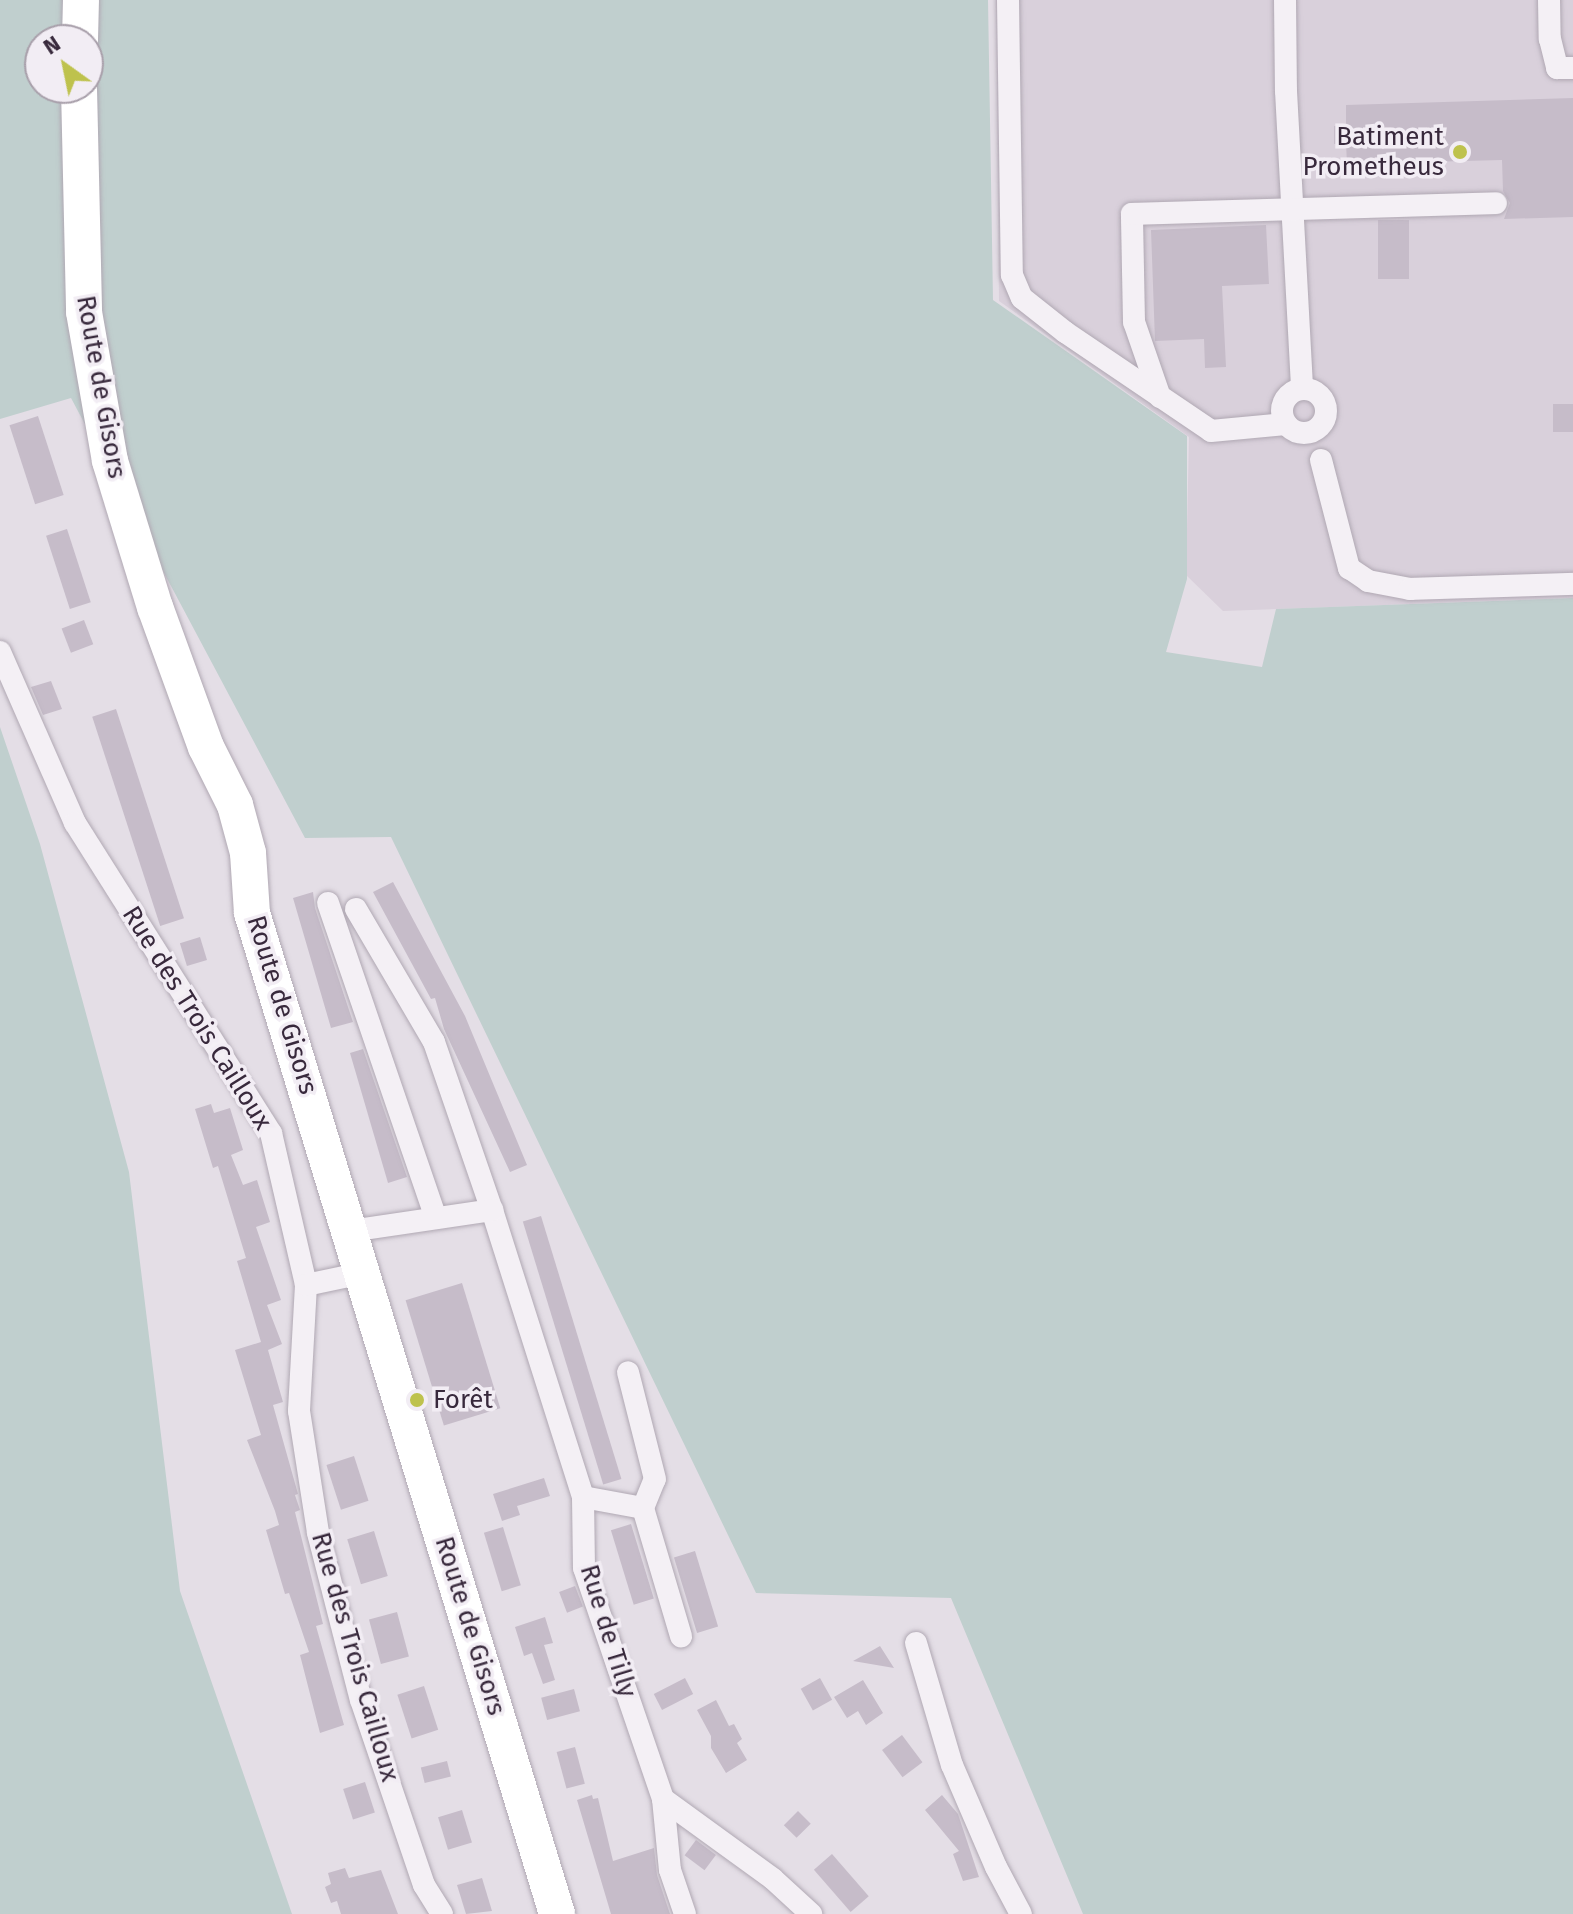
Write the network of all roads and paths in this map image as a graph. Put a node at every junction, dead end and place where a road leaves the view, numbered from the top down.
1 (81, 0) edge
2 (1008, 0) edge
3 (1285, 0) edge
4 (1549, 0) edge
5 (80, 24) edge
6 (1573, 68) edge
7 (79, 104) edge
8 (1496, 203) dead end
9 (1292, 209) junction
10 (1302, 389) junction
11 (1160, 397) junction
12 (1305, 427) junction
13 (1573, 584) edge
14 (0, 652) edge
15 (328, 903) dead end
16 (356, 909) dead end
17 (492, 1210) junction
18 (436, 1218) junction
19 (350, 1231) junction
20 (363, 1273) junction
21 (306, 1285) junction
22 (628, 1372) dead end
23 (583, 1497) junction
24 (643, 1508) junction
25 (681, 1636) dead end
26 (916, 1643) dead end
27 (663, 1799) junction
28 (442, 1914) edge
29 (557, 1914) edge
30 (685, 1914) edge
31 (811, 1914) edge
32 (1021, 1914) edge

1 - 5 main road
2 - 11 street
3 - 9 street
4 - 6 street
7 - 19 main road, Route de Gisors
8 - 9 street
9 - 10 street
9 - 11 street
10 - 12 street
10 - 12 street
11 - 12 street
12 - 13 street
14 - 21 street, Rue des Trois Cailloux
15 - 18 street
16 - 17 street, Rue de Tilly
17 - 18 street
17 - 23 street, Rue de Tilly
18 - 19 street
19 - 20 main road, Route de Gisors
20 - 21 street
20 - 29 main road, Route de Gisors
21 - 28 street, Rue des Trois Cailloux
22 - 24 street
23 - 24 street
23 - 27 street, Rue de Tilly
24 - 25 street
26 - 32 street
27 - 30 street, Rue de Tilly
27 - 31 street

